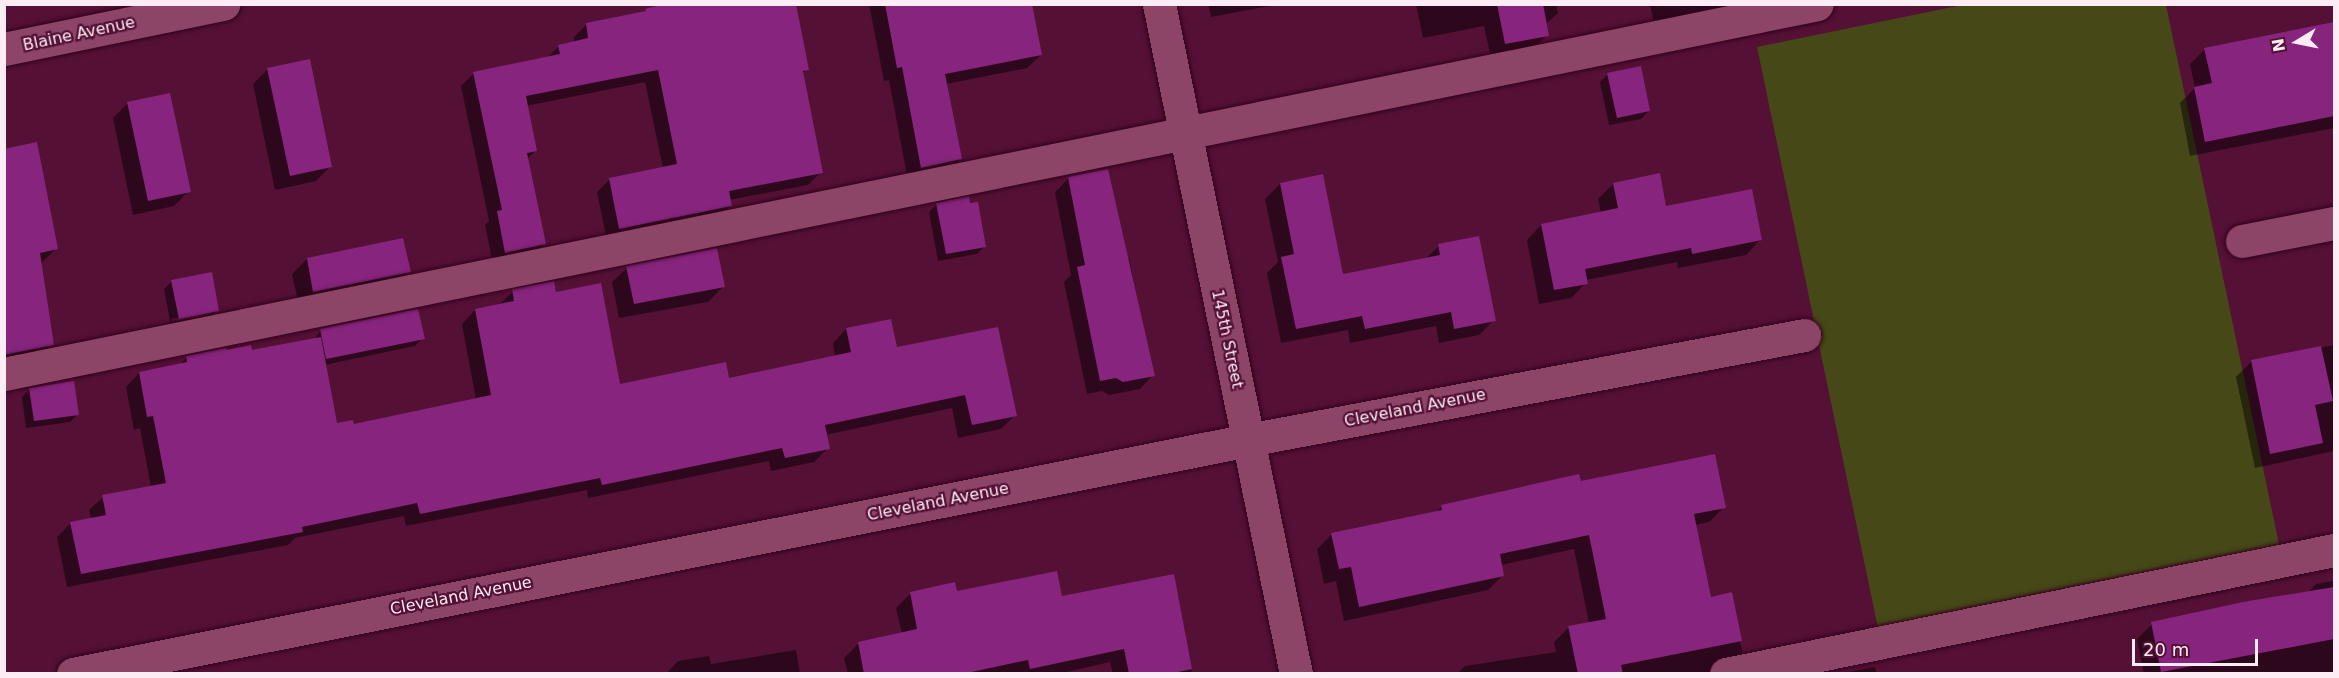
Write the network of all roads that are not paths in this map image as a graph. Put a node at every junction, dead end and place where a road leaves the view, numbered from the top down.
1 (223, 4) edge
2 (1159, 4) edge
3 (1816, 4) edge
4 (4, 49) edge
5 (1185, 134) junction
6 (2334, 223) edge
7 (2242, 242) dead end
8 (1804, 335) dead end
9 (4, 374) edge
10 (1248, 440) junction
11 (2334, 550) edge
12 (73, 674) edge
13 (1296, 674) edge
14 (1726, 674) edge

1 - 4 street, Blaine Avenue
2 - 5 street, 145th Street
3 - 5 street
5 - 9 street
5 - 10 street, 145th Street
6 - 7 street
8 - 10 street, Cleveland Avenue
10 - 12 street, Cleveland Avenue
10 - 13 street, 145th Street
11 - 14 street

